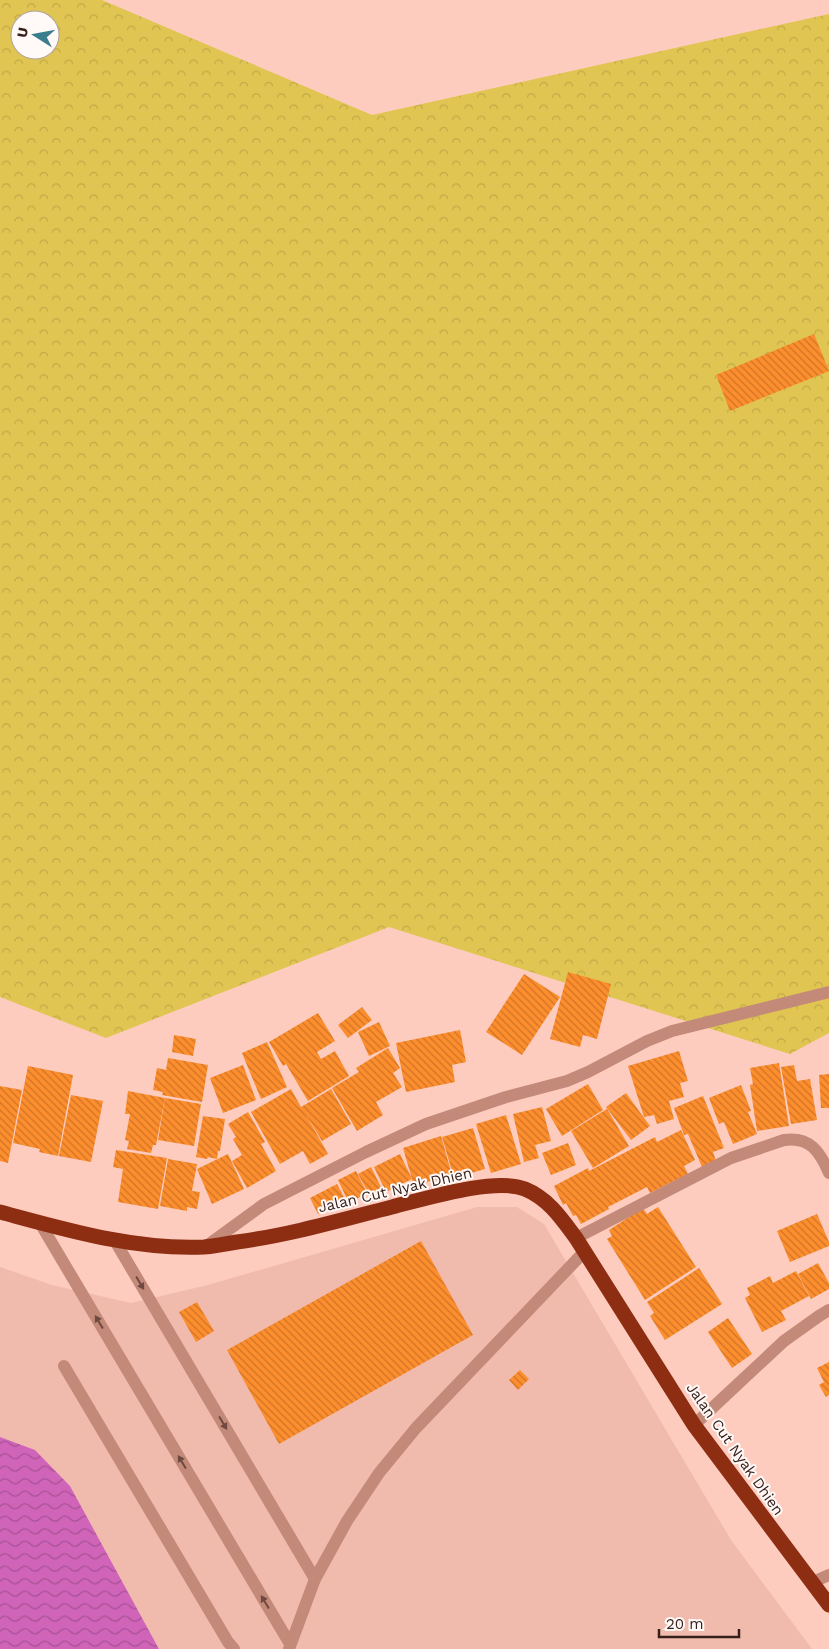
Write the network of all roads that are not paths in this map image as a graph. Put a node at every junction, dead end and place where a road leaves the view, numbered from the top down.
1 (829, 992) edge
2 (829, 1173) edge
3 (0, 1212) edge
4 (40, 1223) junction
5 (576, 1238) junction
6 (115, 1241) junction
7 (205, 1247) junction
8 (584, 1252) junction
9 (829, 1310) edge
10 (64, 1366) dead end
11 (694, 1425) junction
12 (829, 1575) edge
13 (315, 1579) junction
14 (811, 1583) junction
15 (829, 1605) edge
16 (290, 1646) edge
17 (234, 1649) edge

1 - 7 street
2 - 5 street
3 - 4 highway, Jalan Cut Nyak Dhien
4 - 6 highway, Jalan Cut Nyak Dhien
16 -> 4 street
5 - 7 highway, Jalan Cut Nyak Dhien
5 - 8 highway, Jalan Cut Nyak Dhien
6 - 7 highway, Jalan Cut Nyak Dhien
6 -> 13 street
8 - 11 highway, Jalan Cut Nyak Dhien
8 - 13 street
9 - 11 street
10 - 17 street
11 - 14 highway, Jalan Cut Nyak Dhien
12 - 14 street
13 - 16 street
14 - 15 highway, Jalan Cut Nyak Dhien

